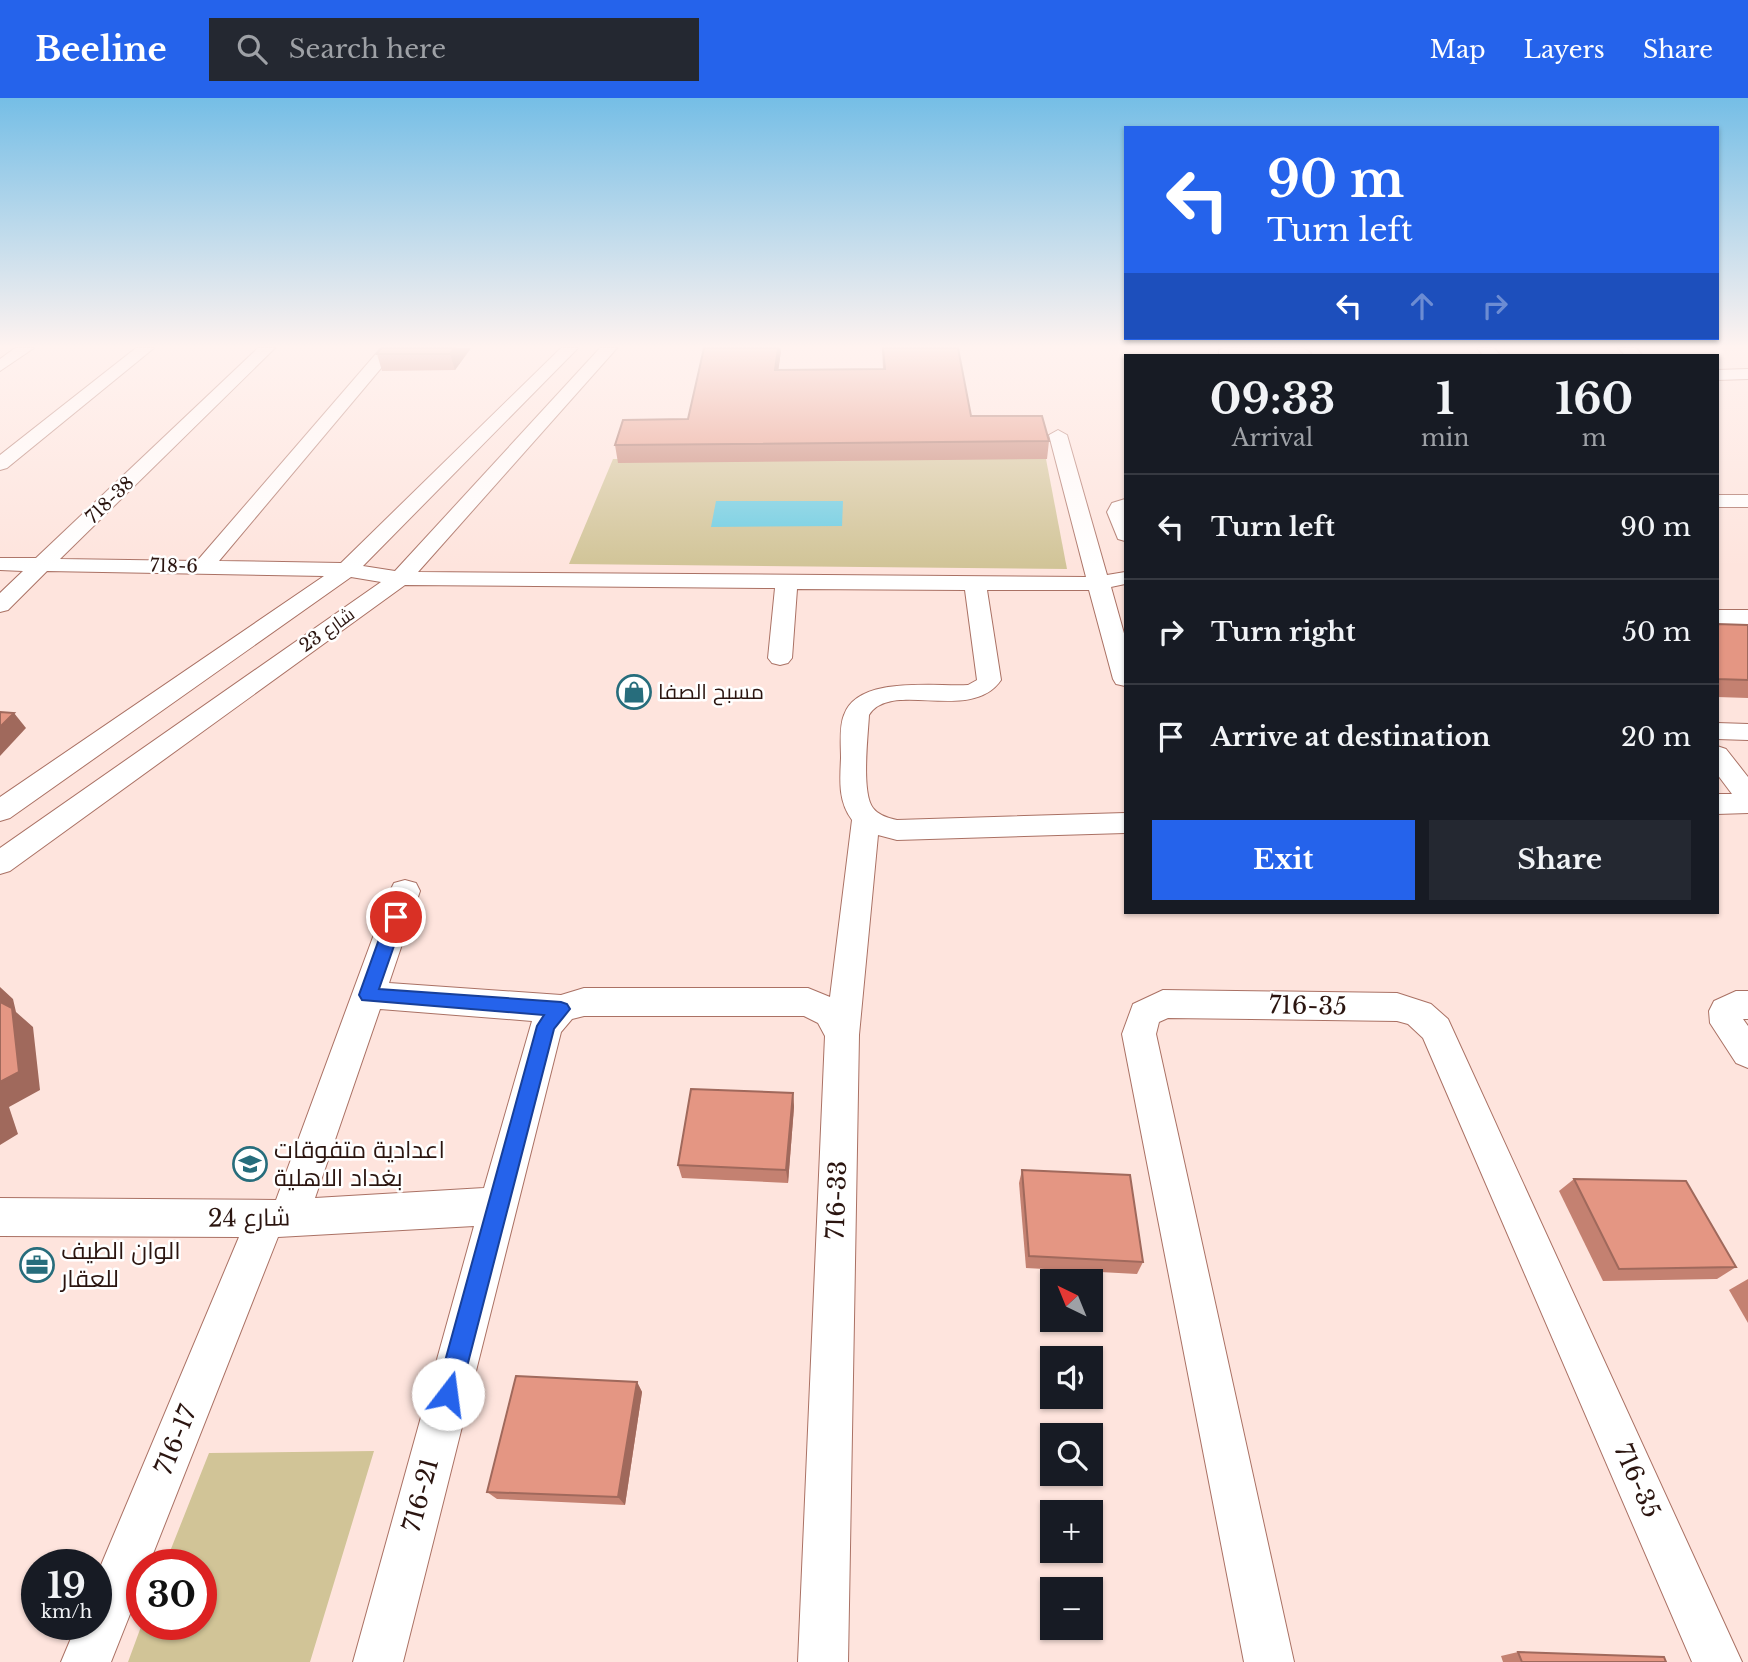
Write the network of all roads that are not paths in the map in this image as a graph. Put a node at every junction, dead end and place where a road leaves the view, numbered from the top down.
1 (54, 421) edge
2 (192, 421) edge
3 (328, 421) edge
4 (497, 421) edge
5 (543, 421) edge
6 (1058, 435) dead end
7 (0, 464) edge
8 (1719, 501) edge
9 (1748, 501) edge
10 (1124, 505) edge
11 (1124, 532) edge
12 (0, 564) edge
13 (43, 565) junction
14 (203, 567) junction
15 (347, 570) junction
16 (400, 578) junction
17 (1124, 578) edge
18 (787, 580) junction
19 (1099, 583) junction
20 (975, 584) junction
21 (0, 605) edge
22 (1719, 617) edge
23 (1748, 617) edge
24 (780, 658) dead end
25 (1124, 675) edge
26 (1719, 731) edge
27 (1748, 732) edge
28 (1719, 758) edge
29 (1748, 796) edge
30 (1748, 803) edge
31 (1719, 804) edge
32 (0, 811) edge
33 (866, 818) junction
34 (1124, 823) edge
35 (0, 863) edge
36 (405, 891) dead end
37 (368, 995) junction
38 (1748, 1005) edge
39 (561, 1009) junction
40 (842, 1035) junction
41 (1748, 1053) edge
42 (497, 1206) junction
43 (0, 1217) edge
44 (277, 1218) junction
45 (86, 1662) edge
46 (378, 1662) edge
47 (823, 1662) edge
48 (1269, 1662) edge
49 (1717, 1662) edge

1 - 7 street
2 - 13 street, 718-38
3 - 14 street
4 - 15 street, شارع 23
5 - 16 street, شارع 23
6 - 19 street
8 - 9 street
10 - 11 street
12 - 13 street, 718-6
13 - 14 street, 718-6
13 - 21 street, 718-38
14 - 15 street, 718-6
15 - 16 street, 718-6
15 - 32 street, شارع 23
16 - 18 street, 718-6
16 - 35 street, شارع 23
17 - 19 street, 718-6
18 - 20 street, 718-6
18 - 24 street
19 - 20 street, 718-6
19 - 25 street
20 - 33 street
22 - 23 street
26 - 27 street
28 - 29 street
30 - 31 street
33 - 34 street
33 - 40 street, 716-33
36 - 37 street, 716-17
37 - 39 street
37 - 44 street, 716-17
38 - 41 street
39 - 40 street
39 - 42 street, 716-21
40 - 47 street, 716-33
42 - 44 street, شارع 24
42 - 46 street, 716-21
43 - 44 street, شارع 24
44 - 45 street, 716-17
48 - 49 street, 716-35

